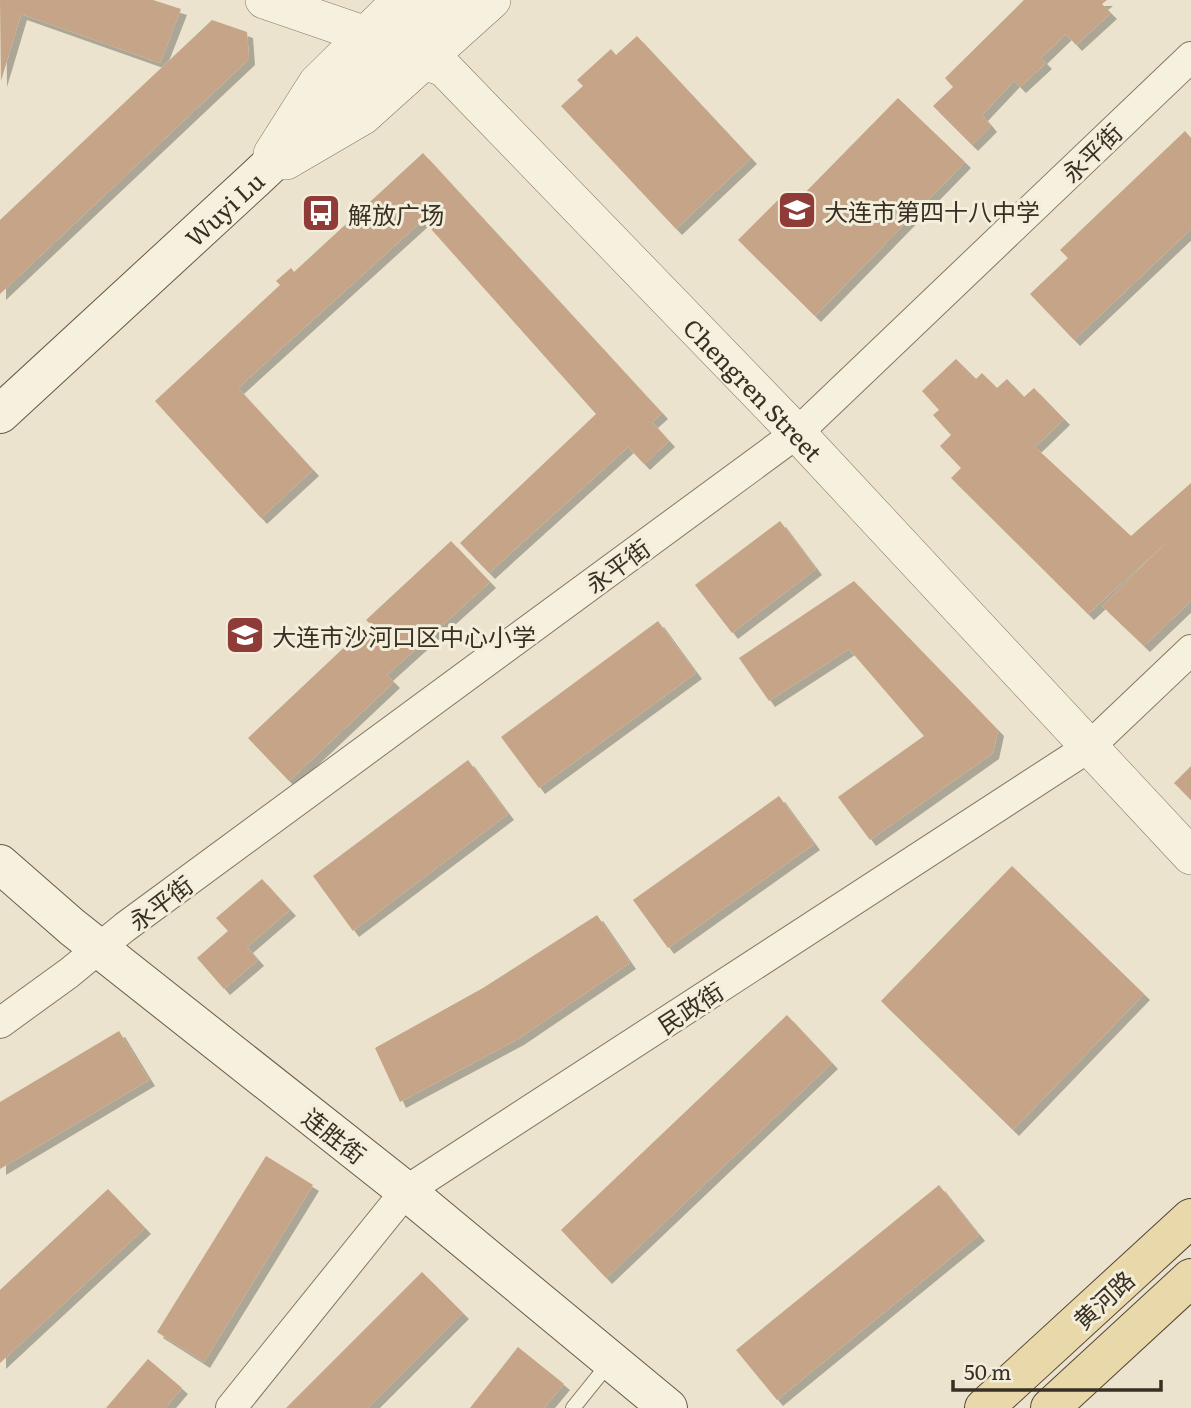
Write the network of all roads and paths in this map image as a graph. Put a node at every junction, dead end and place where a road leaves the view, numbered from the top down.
1 (264, 0) edge
2 (401, 0) edge
3 (445, 0) edge
4 (492, 0) edge
5 (394, 47) junction
6 (1191, 57) edge
7 (0, 414) edge
8 (797, 433) junction
9 (1191, 650) edge
10 (1088, 747) junction
11 (1191, 856) edge
12 (0, 864) edge
13 (99, 948) junction
14 (0, 1023) edge
15 (406, 1191) junction
16 (1191, 1218) edge
17 (1191, 1278) edge
18 (611, 1361) junction
19 (231, 1408) edge
20 (572, 1408) edge
21 (668, 1408) edge
22 (984, 1408) edge
23 (1050, 1408) edge

1 - 5 street, Chengren Street
2 - 5 street
3 - 5 main road, Wuyi Lu
4 - 5 street
5 - 7 main road, Wuyi Lu
5 - 8 street, Chengren Street
6 - 8 street, 永平街
8 - 10 street, Chengren Street
8 - 13 street, 永平街
9 - 10 street, 民政街
10 - 11 street, Chengren Street
10 - 15 street, 民政街
12 - 13 main road, 连胜街
13 - 14 street, 永平街
13 - 15 main road, 连胜街
15 - 18 main road, 连胜街
15 - 19 street, 民政街
16 - 22 main road, 黄河路
17 - 23 main road, 黄河路
18 - 20 lane
18 - 21 main road, 连胜街

